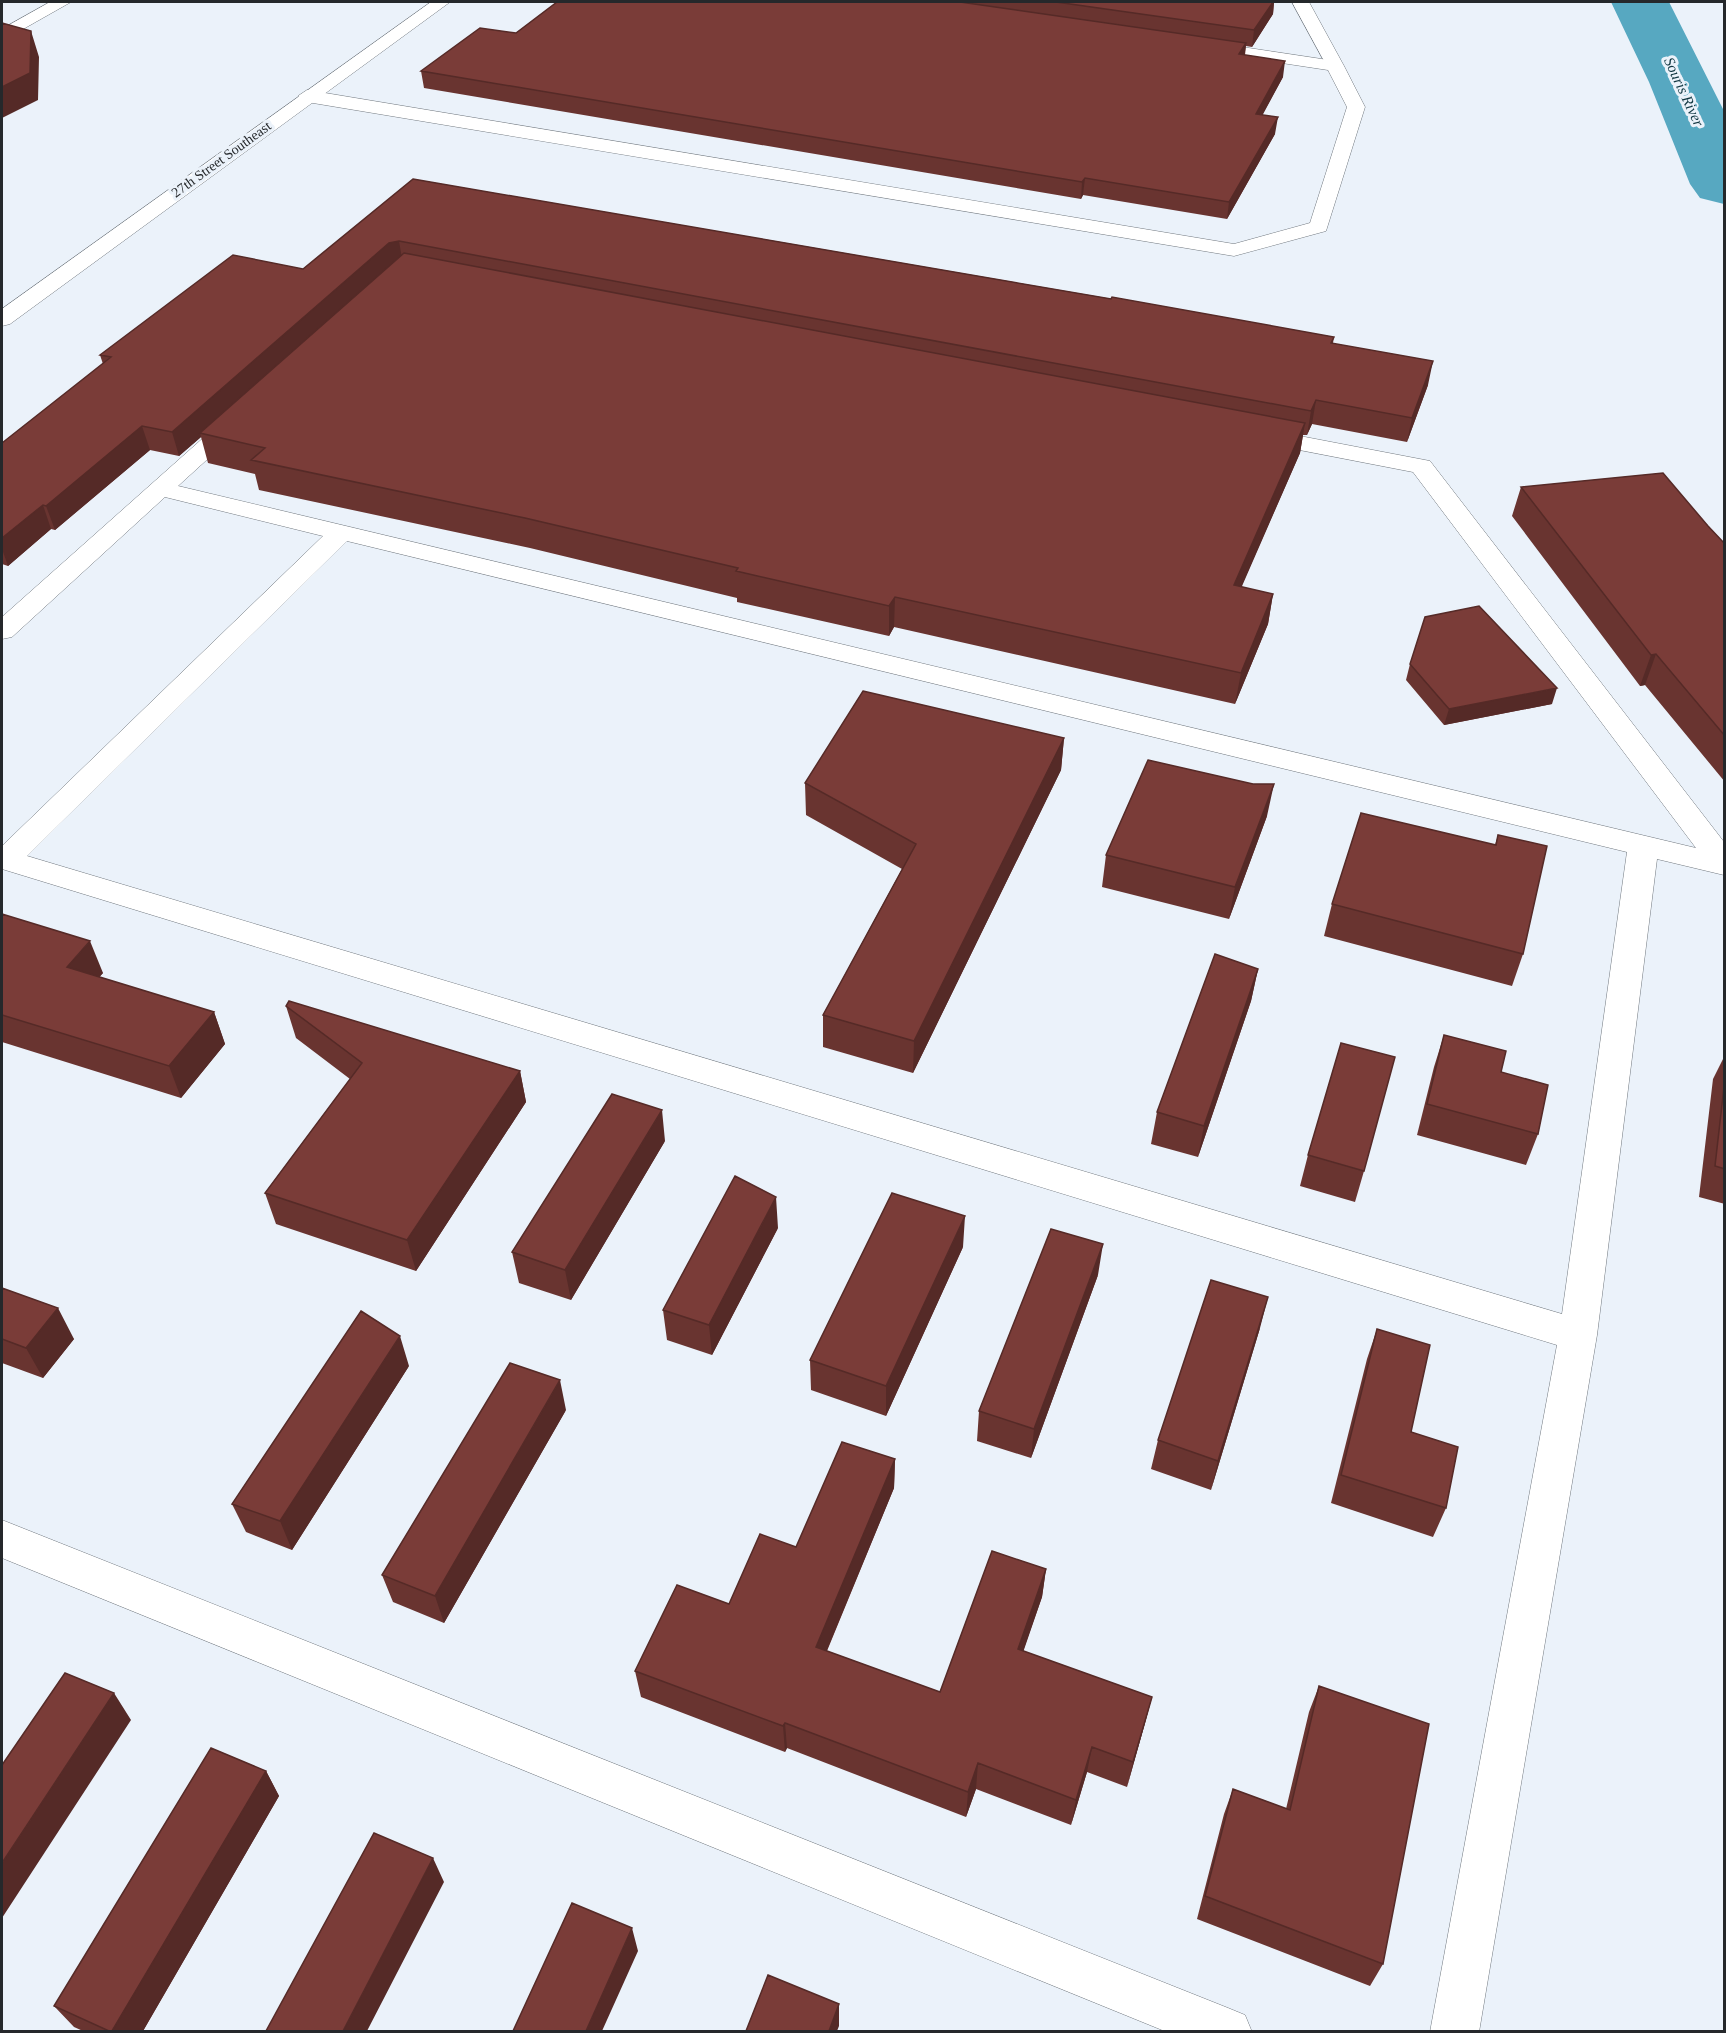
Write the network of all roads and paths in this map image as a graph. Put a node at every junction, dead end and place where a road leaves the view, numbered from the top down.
1 (62, 2) edge
2 (441, 2) edge
3 (1303, 5) edge
4 (2, 36) edge
5 (1183, 44) edge
6 (1335, 66) junction
7 (307, 96) junction
8 (2, 319) edge
9 (256, 404) edge
10 (1234, 430) edge
11 (161, 489) junction
12 (343, 531) junction
13 (4, 626) edge
14 (1643, 846) junction
15 (4, 860) edge
16 (1725, 864) edge
17 (1578, 1335) junction
18 (2, 1539) edge
19 (1228, 2031) edge
20 (1454, 2031) edge

1 - 4 street
2 - 7 street, 27th Street Southeast
3 - 6 street
5 - 6 street
6 - 7 street
7 - 8 street, 27th Street Southeast
9 - 11 street
10 - 16 street
11 - 12 street
11 - 13 street
12 - 14 street
12 - 15 street
14 - 16 street
14 - 17 street
15 - 17 street
17 - 20 street
18 - 19 street

